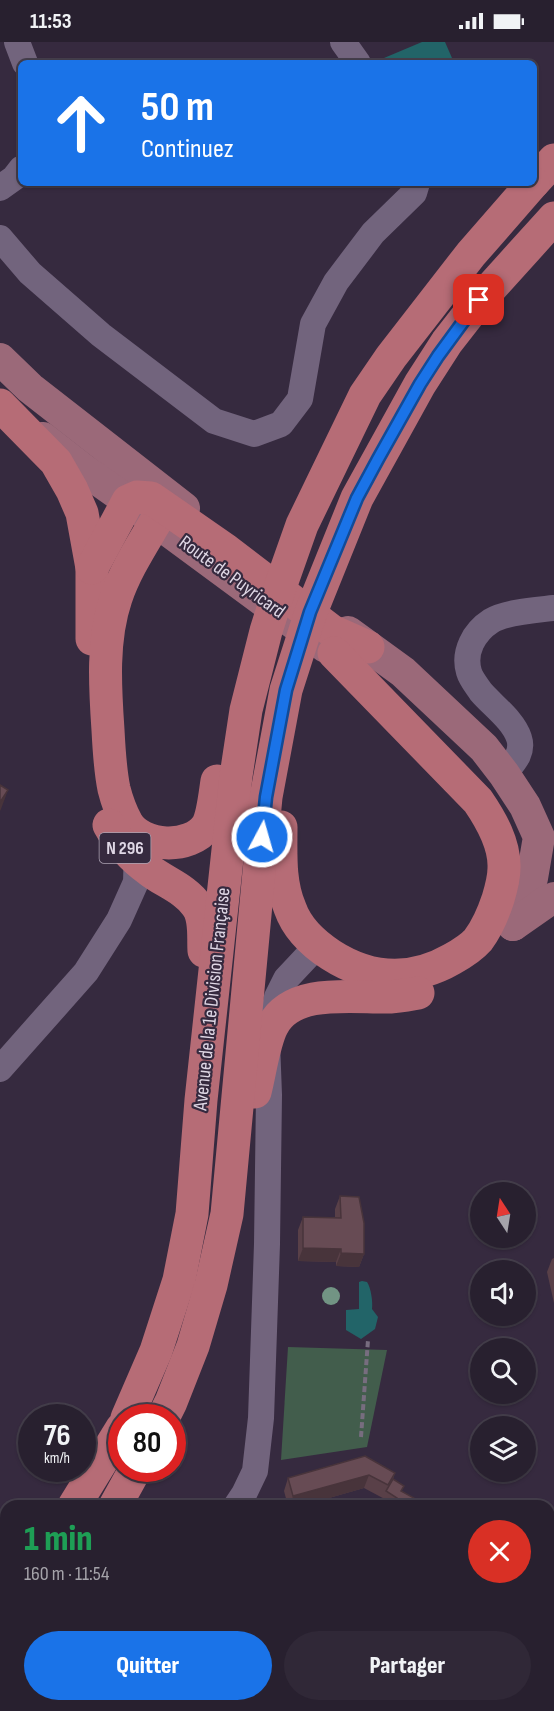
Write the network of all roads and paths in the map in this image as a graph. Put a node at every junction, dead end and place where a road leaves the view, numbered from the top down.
1 (17, 42) edge
2 (343, 42) edge
3 (24, 60) edge
4 (356, 60) edge
5 (554, 160) edge
6 (18, 173) edge
7 (537, 178) edge
8 (416, 186) edge
9 (530, 186) edge
10 (0, 188) edge
11 (554, 218) edge
12 (0, 238) edge
13 (0, 359) edge
14 (0, 376) edge
15 (0, 405) edge
16 (145, 506) junction
17 (92, 568) junction
18 (554, 609) edge
19 (260, 627) junction
20 (353, 657) junction
21 (286, 690) junction
22 (504, 774) junction
23 (137, 846) junction
24 (534, 850) edge
25 (554, 898) edge
26 (513, 925) junction
27 (317, 946) junction
28 (267, 1042) junction
29 (0, 1069) edge
30 (201, 1100) junction
31 (227, 1214) junction
32 (368, 1340) dead end
33 (133, 1404) edge
34 (170, 1404) edge
35 (361, 1437) dead end
36 (108, 1451) edge
37 (128, 1482) edge
38 (78, 1500) edge
39 (118, 1500) edge
40 (240, 1500) edge

1 - 3 street
2 - 4 street
5 - 7 highway, Avenue de la 1e Division Française / N 296
6 - 10 street
8 - 12 street
9 - 19 highway, Avenue de la 1e Division Française / N 296
11 - 21 highway, Avenue de la 1e Division Française
13 - 20 main road, Route de Puyricard
14 - 16 main road
15 - 16 main road
15 - 17 highway
16 - 17 highway
16 - 20 highway
16 - 23 highway
17 - 23 highway, N 296
18 - 22 street
19 - 23 highway
19 - 30 highway, Avenue de la 1e Division Française / N 296
20 - 22 main road, Route de Puyricard
20 - 24 highway
21 - 27 highway
21 - 31 highway, Avenue de la 1e Division Française
22 - 24 main road, Route de Puyricard
23 - 29 street
23 - 30 highway, N 296
24 - 26 main road
24 - 27 highway
25 - 26 main road
26 - 28 highway
27 - 28 street
28 - 31 highway
28 - 40 street
30 - 33 highway, Avenue de la 1e Division Française / N 296
31 - 34 highway, Avenue de la 1e Division Française
32 - 35 path
36 - 38 highway
37 - 39 highway

